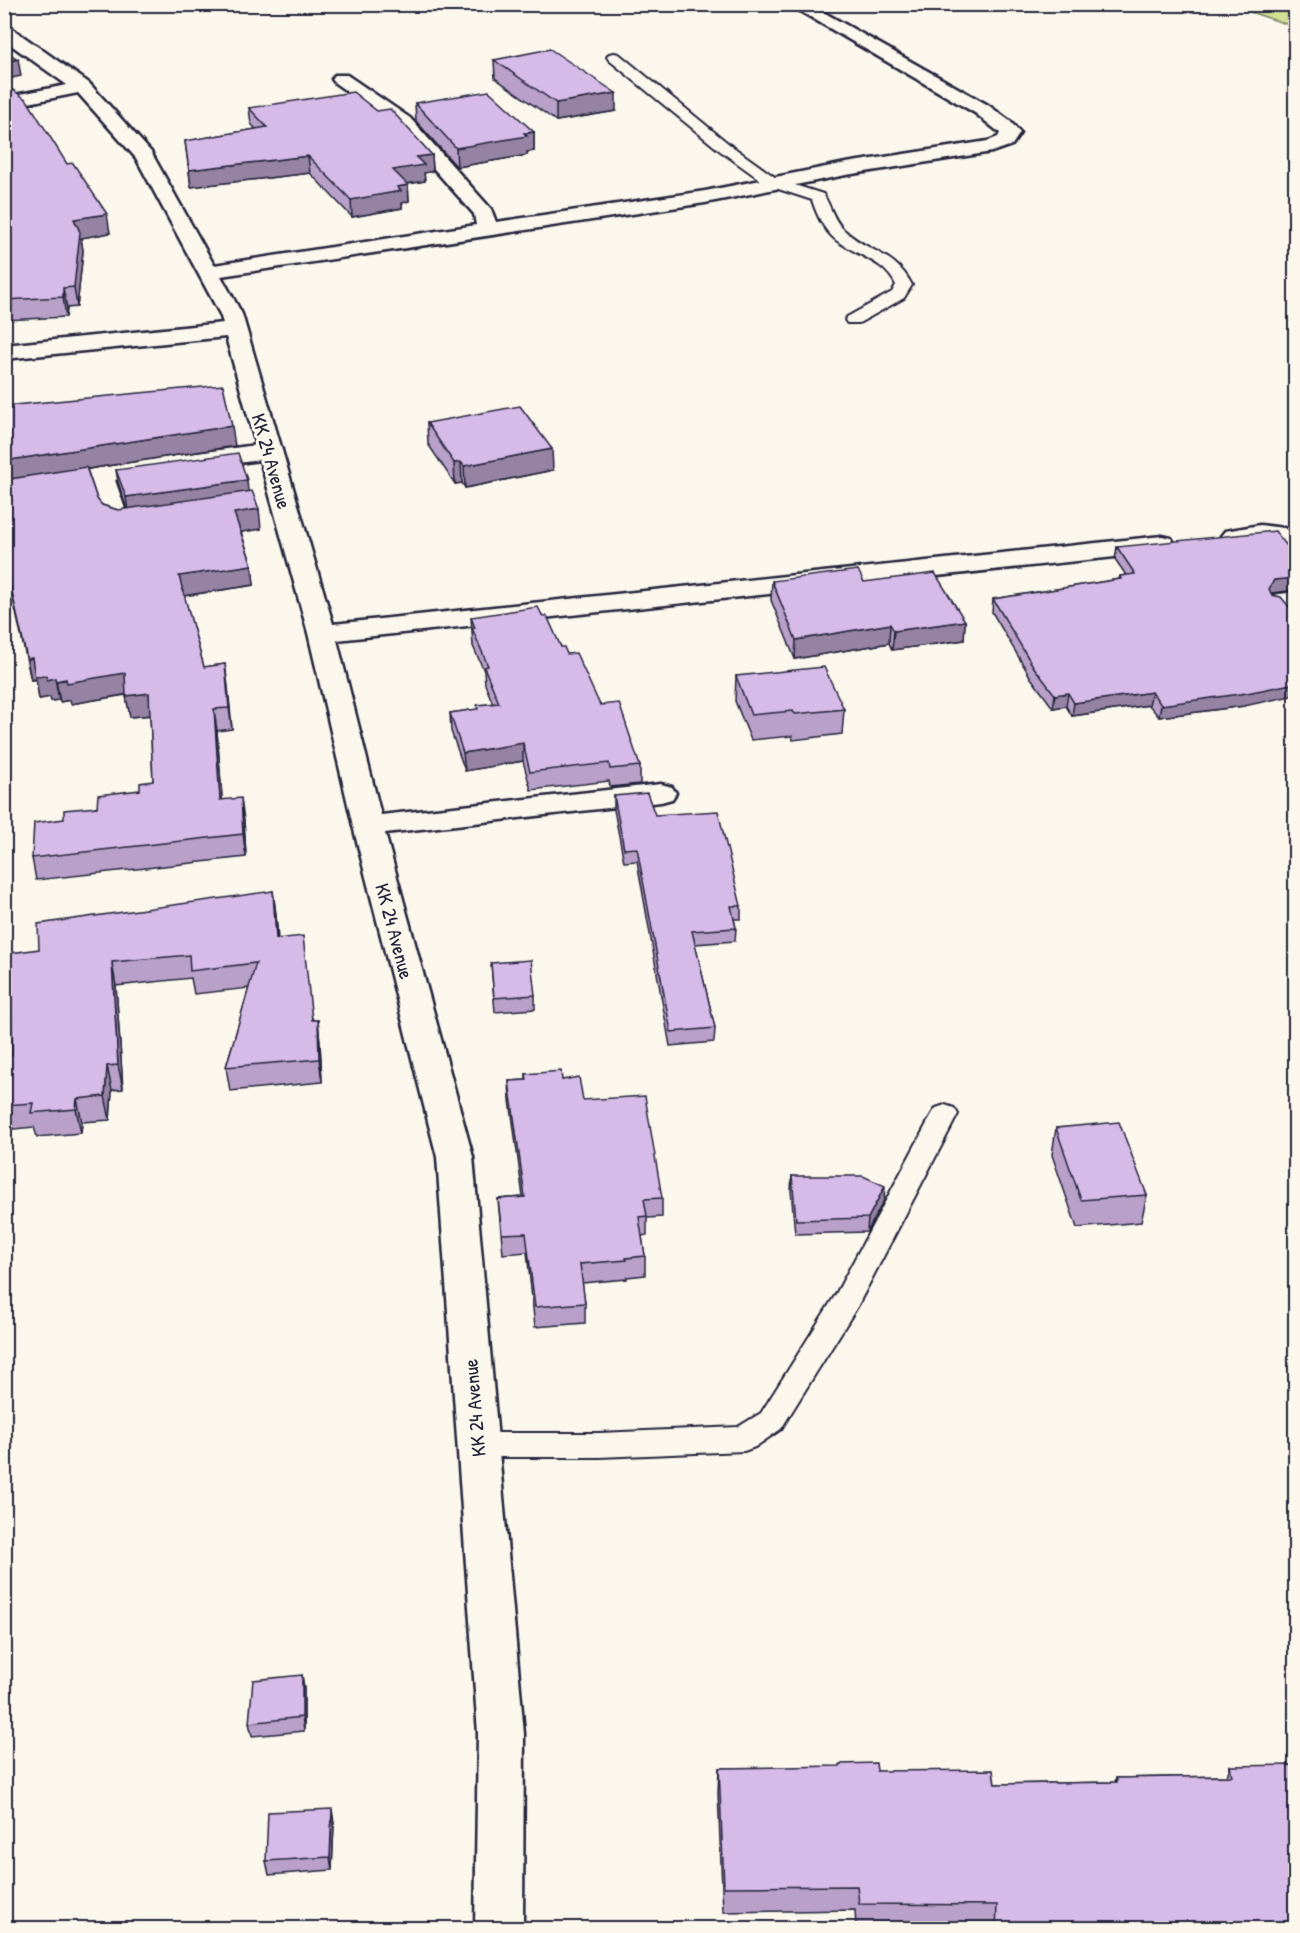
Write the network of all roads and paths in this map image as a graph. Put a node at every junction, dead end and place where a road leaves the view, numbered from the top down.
1 (796, 4) edge
2 (4, 31) edge
3 (614, 57) dead end
4 (341, 79) dead end
5 (82, 87) junction
6 (4, 102) edge
7 (774, 183) junction
8 (488, 231) junction
9 (208, 272) junction
10 (853, 320) dead end
11 (234, 329) junction
12 (4, 352) edge
13 (270, 452) junction
14 (101, 475) junction
15 (4, 492) edge
16 (173, 513) edge
17 (1296, 548) edge
18 (322, 633) junction
19 (661, 793) dead end
20 (368, 826) junction
21 (945, 1114) dead end
22 (476, 1445) junction
23 (499, 1929) edge

1 - 7 street
2 - 5 street, KK 24 Avenue
3 - 7 lane
4 - 8 street
5 - 6 street
5 - 9 street, KK 24 Avenue
7 - 8 street
7 - 10 lane
8 - 9 street
9 - 11 street, KK 24 Avenue
11 - 12 street
11 - 13 street, KK 24 Avenue
13 - 14 street
13 - 18 street, KK 24 Avenue
14 - 15 street
14 - 16 street
17 - 18 street
18 - 20 street, KK 24 Avenue
19 - 20 street
20 - 22 street, KK 24 Avenue
21 - 22 lane
22 - 23 street, KK 24 Avenue

